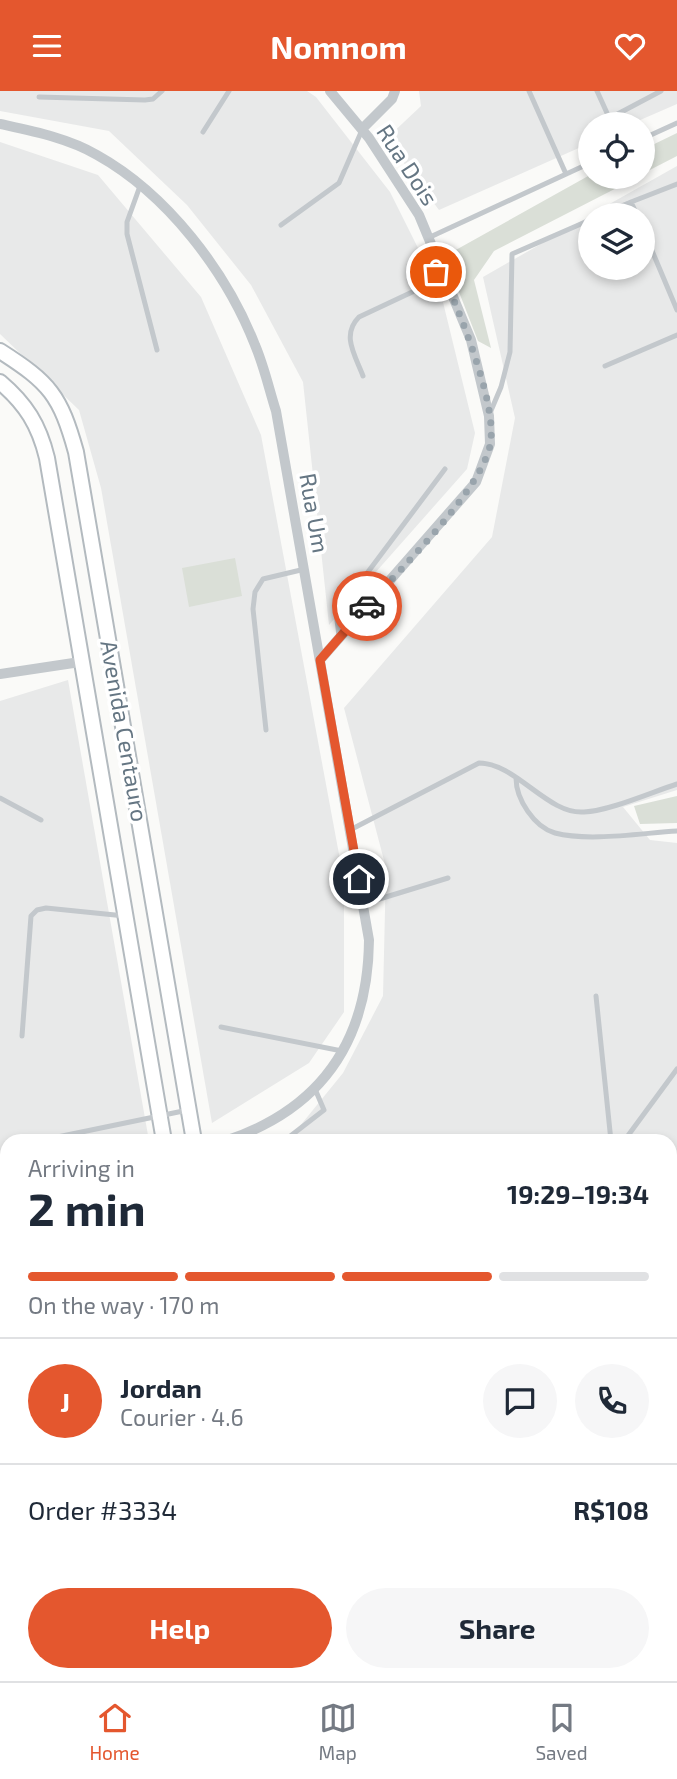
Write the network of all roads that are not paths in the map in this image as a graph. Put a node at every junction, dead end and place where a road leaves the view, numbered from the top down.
1 (162, 91) edge
2 (229, 91) edge
3 (330, 91) edge
4 (395, 91) edge
5 (529, 91) edge
6 (597, 91) edge
7 (660, 91) edge
8 (39, 97) dead end
9 (607, 112) edge
10 (626, 112) edge
11 (677, 123) edge
12 (0, 124) edge
13 (362, 129) junction
14 (203, 132) dead end
15 (655, 133) edge
16 (578, 168) edge
17 (566, 174) junction
18 (677, 184) edge
19 (140, 186) junction
20 (631, 202) edge
21 (578, 224) edge
22 (281, 225) dead end
23 (428, 238) junction
24 (655, 258) edge
25 (440, 267) junction
26 (677, 310) edge
27 (677, 335) edge
28 (0, 351) edge
29 (157, 351) dead end
30 (605, 366) dead end
31 (363, 376) dead end
32 (0, 383) edge
33 (489, 416) junction
34 (445, 469) dead end
35 (305, 569) junction
36 (339, 638) junction
37 (320, 660) junction
38 (80, 662) junction
39 (0, 674) edge
40 (266, 730) dead end
41 (516, 778) junction
42 (677, 784) edge
43 (0, 798) edge
44 (41, 820) dead end
45 (350, 830) junction
46 (677, 831) edge
47 (448, 878) dead end
48 (363, 904) junction
49 (125, 916) junction
50 (596, 996) dead end
51 (221, 1027) dead end
52 (22, 1036) dead end
53 (345, 1051) junction
54 (677, 1069) edge
55 (315, 1089) junction
56 (188, 1110) junction
57 (160, 1117) junction
58 (74, 1134) edge
59 (163, 1134) edge
60 (193, 1134) edge
61 (240, 1134) edge
62 (293, 1134) edge
63 (610, 1134) edge
64 (629, 1134) edge

1 - 8 lane
2 - 14 lane
3 - 13 street, Rua Dois
4 - 13 street
5 - 17 lane
6 - 9 lane
7 - 10 lane
11 - 15 lane
12 - 19 street, Rua Um
13 - 22 lane
13 - 23 street, Rua Dois
16 - 17 lane
17 - 23 lane
18 - 20 lane
19 - 29 lane
19 - 35 street, Rua Um
21 - 33 lane
23 - 25 street, Rua Dois
24 - 26 lane
25 - 31 lane
25 - 33 street, Rua Dois
27 - 30 lane
28 - 56 street, Avenida Centauro
32 - 38 street, Avenida Centauro
33 - 36 street, Rua Dois
34 - 36 lane
35 - 37 street, Rua Um
35 - 40 lane
36 - 37 street, Rua Dois
37 - 45 street, Rua Um
38 - 39 street
38 - 49 street, Avenida Centauro
41 - 42 lane
41 - 45 lane
41 - 46 lane
43 - 44 lane
45 - 48 street, Rua Um
47 - 48 lane
48 - 53 street, Rua Um
49 - 52 lane
49 - 57 street, Avenida Centauro
50 - 63 lane
51 - 53 lane
53 - 55 street, Rua Um
54 - 64 lane
55 - 61 street, Rua Um
55 - 62 lane
56 - 57 lane
56 - 60 street, Avenida Centauro
57 - 58 lane
57 - 59 street, Avenida Centauro

